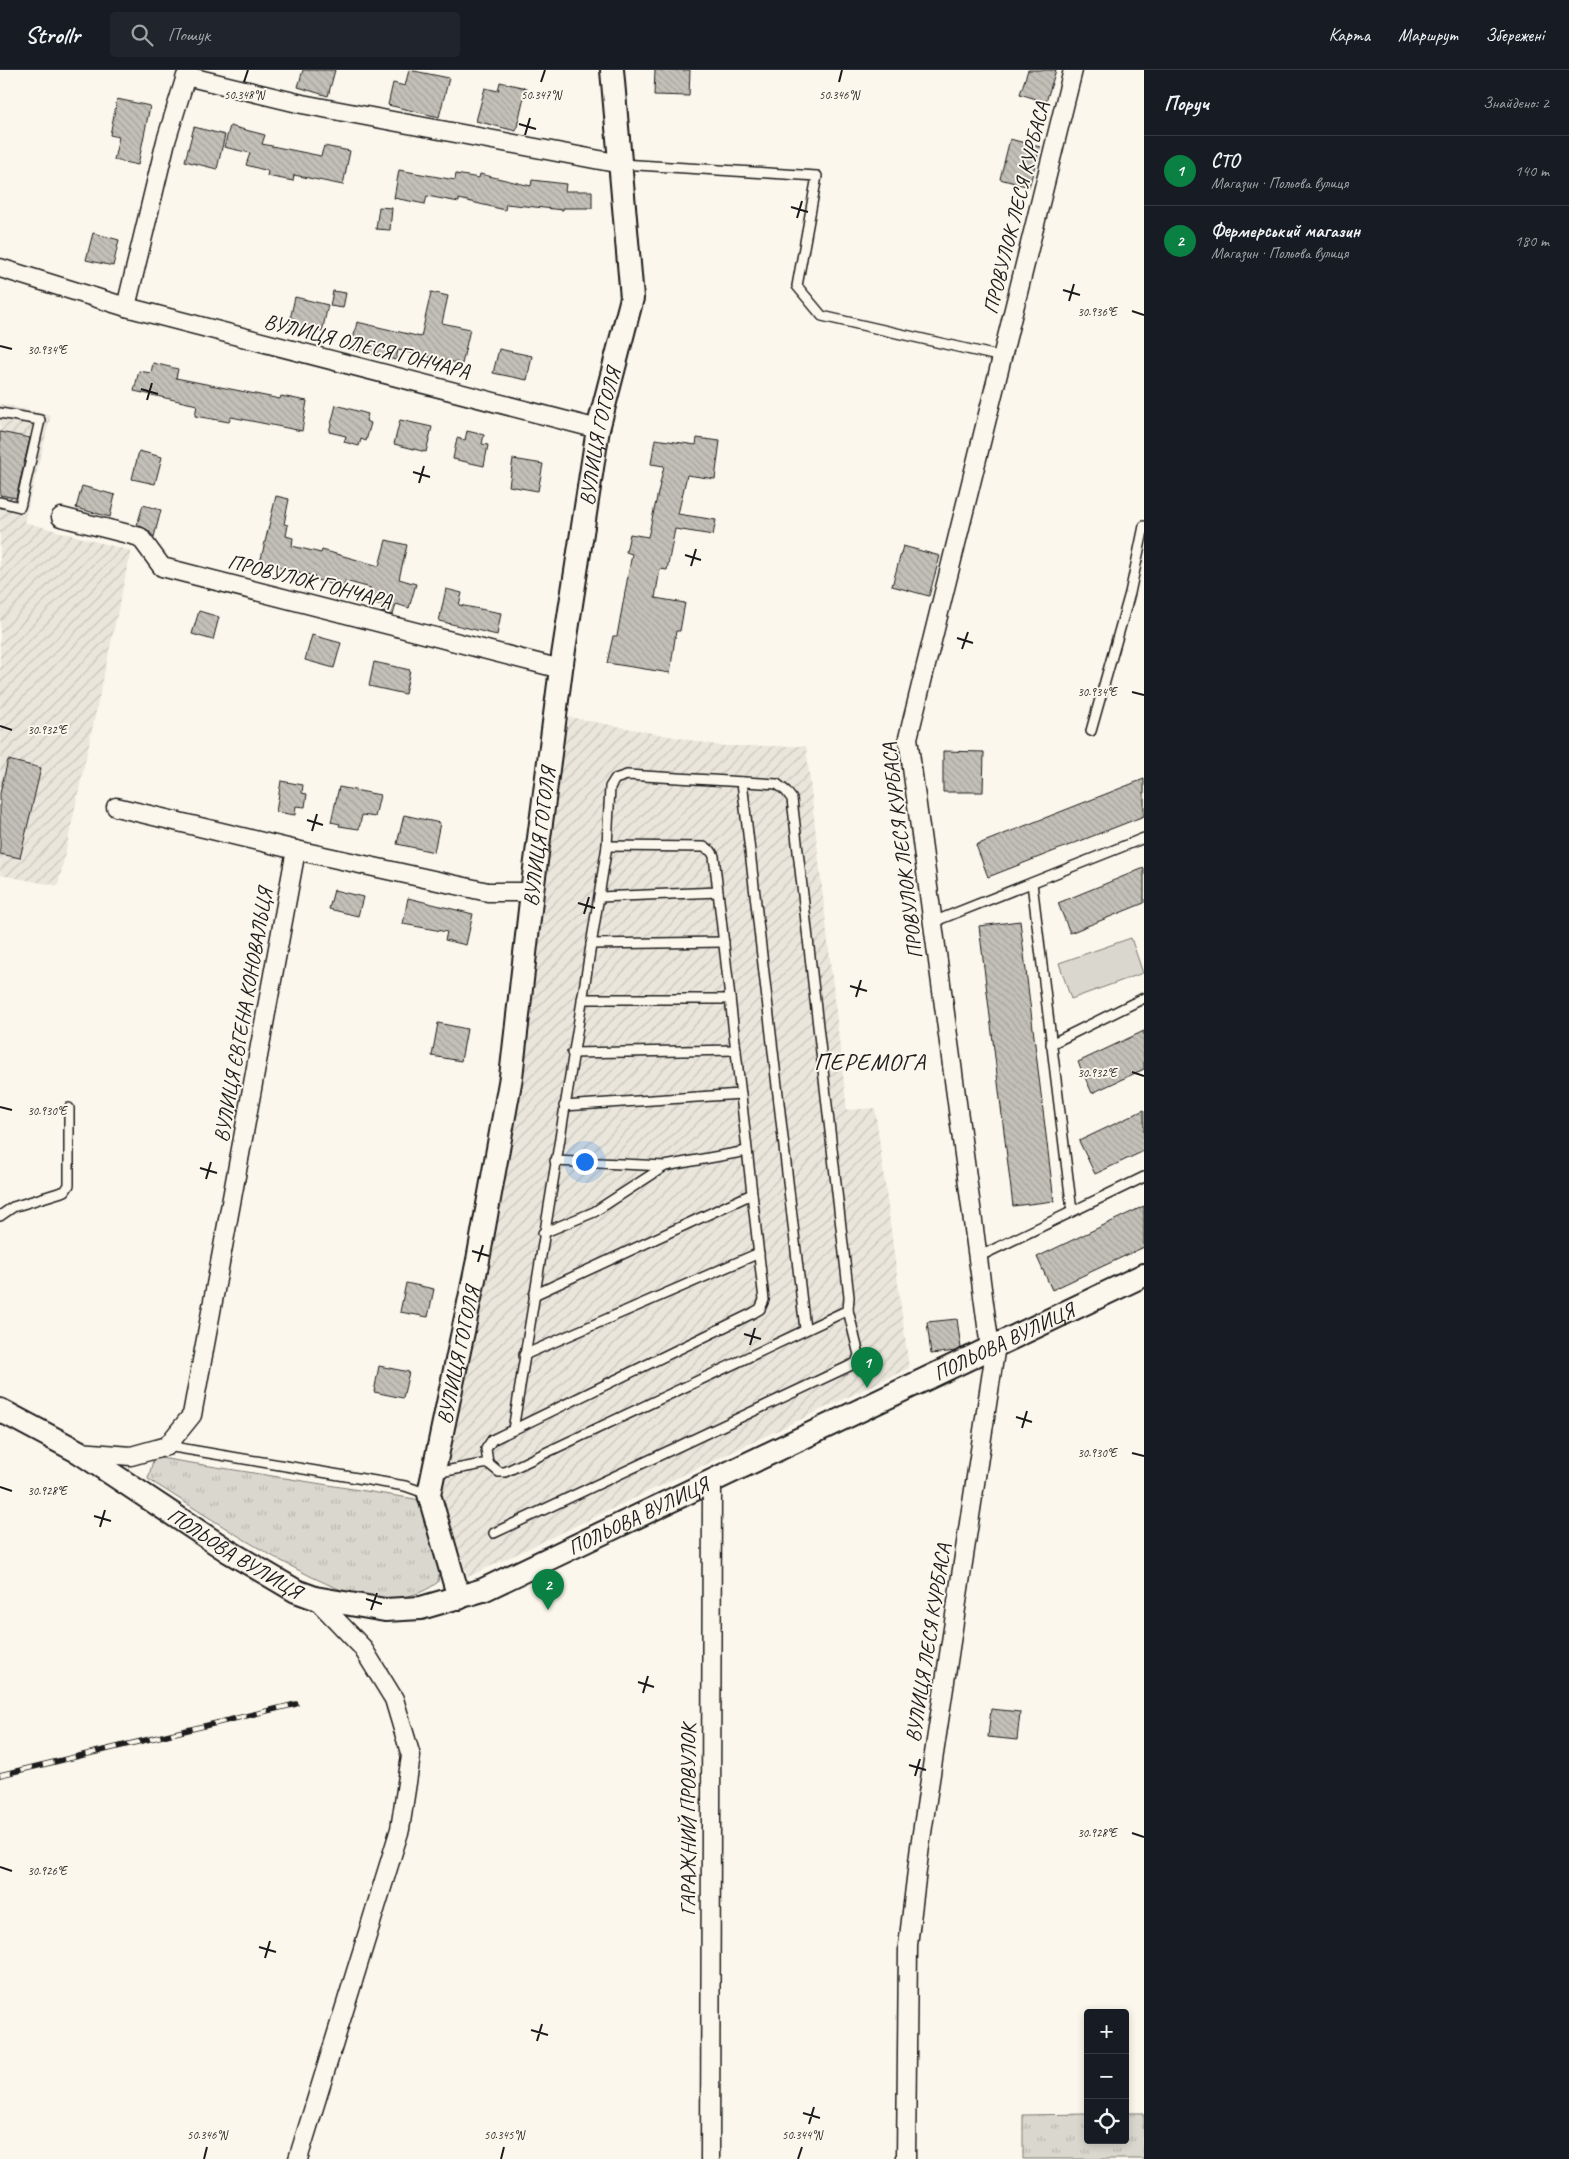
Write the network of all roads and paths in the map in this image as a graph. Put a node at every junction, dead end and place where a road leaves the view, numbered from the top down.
1 (612, 70) edge
2 (1073, 70) edge
3 (621, 164) junction
4 (0, 268) edge
5 (126, 307) junction
6 (1002, 356) junction
7 (0, 413) edge
8 (598, 429) junction
9 (0, 502) edge
10 (61, 517) dead end
11 (1144, 526) edge
12 (561, 669) junction
13 (1092, 731) dead end
14 (742, 782) junction
15 (116, 807) dead end
16 (1144, 838) edge
17 (607, 846) junction
18 (296, 850) junction
19 (1032, 883) junction
20 (532, 892) junction
21 (718, 892) junction
22 (599, 897) junction
23 (933, 922) junction
24 (724, 942) junction
25 (591, 944) junction
26 (1144, 998) edge
27 (582, 999) junction
28 (730, 999) junction
29 (1051, 1044) junction
30 (736, 1050) junction
31 (572, 1053) junction
32 (741, 1094) junction
33 (564, 1106) junction
34 (69, 1108) dead end
35 (747, 1152) junction
36 (555, 1161) junction
37 (664, 1166) junction
38 (1144, 1177) edge
39 (752, 1194) junction
40 (1072, 1211) junction
41 (0, 1216) edge
42 (543, 1233) junction
43 (759, 1253) junction
44 (978, 1257) junction
45 (1144, 1275) edge
46 (534, 1295) junction
47 (848, 1310) junction
48 (805, 1329) junction
49 (993, 1346) junction
50 (524, 1355) junction
51 (0, 1410) edge
52 (513, 1430) junction
53 (167, 1446) junction
54 (79, 1452) junction
55 (488, 1463) junction
56 (712, 1481) junction
57 (431, 1484) junction
58 (494, 1533) dead end
59 (315, 1598) junction
60 (459, 1598) junction
61 (298, 2159) edge
62 (710, 2159) edge
63 (906, 2159) edge

1 - 3 street, ВУЛИЦЯ ГОГОЛЯ
2 - 6 street, ПРОВУЛОК ЛЕСЯ КУРБАСА
3 - 5 street
3 - 6 lane
3 - 8 street, ВУЛИЦЯ ГОГОЛЯ
4 - 5 street, ВУЛИЦЯ ОЛЕСЯ ГОНЧАРА
5 - 8 street, ВУЛИЦЯ ОЛЕСЯ ГОНЧАРА
6 - 23 street, ПРОВУЛОК ЛЕСЯ КУРБАСА
7 - 9 lane
8 - 12 street, ВУЛИЦЯ ГОГОЛЯ
10 - 12 street, ПРОВУЛОК ГОНЧАРА
11 - 13 lane
12 - 20 street, ВУЛИЦЯ ГОГОЛЯ
14 - 17 lane
14 - 47 lane
14 - 48 lane
15 - 18 street
16 - 19 lane
17 - 21 lane
17 - 22 lane
18 - 20 street
18 - 53 street, ВУЛИЦЯ ЄВГЕНА КОНОВАЛЬЦЯ
19 - 23 lane
19 - 29 lane
20 - 57 street, ВУЛИЦЯ ГОГОЛЯ
21 - 22 lane
21 - 24 lane
22 - 25 lane
23 - 44 street, ПРОВУЛОК ЛЕСЯ КУРБАСА
24 - 25 lane
24 - 28 lane
25 - 27 lane
26 - 29 lane
27 - 28 lane
27 - 31 lane
28 - 30 lane
29 - 40 lane
30 - 31 lane
30 - 32 lane
31 - 33 lane
32 - 33 lane
32 - 35 lane
33 - 36 lane
34 - 41 lane
35 - 37 lane
35 - 39 lane
36 - 37 lane
36 - 42 lane
37 - 42 lane
38 - 40 lane
39 - 43 lane
39 - 46 lane
40 - 44 lane
42 - 46 lane
43 - 50 lane
43 - 52 lane
44 - 49 street, ПРОВУЛОК ЛЕСЯ КУРБАСА
45 - 49 street, ПОЛЬОВА ВУЛИЦЯ
46 - 50 lane
47 - 48 lane
47 - 58 lane
48 - 55 lane
49 - 56 street, ПОЛЬОВА ВУЛИЦЯ
49 - 63 street, ВУЛИЦЯ ЛЕСЯ КУРБАСА
50 - 52 lane
51 - 54 street, ПОЛЬОВА ВУЛИЦЯ
52 - 55 lane
53 - 54 street
53 - 57 lane
54 - 59 street, ПОЛЬОВА ВУЛИЦЯ
55 - 57 lane
56 - 60 street, ПОЛЬОВА ВУЛИЦЯ
56 - 62 street, ГАРАЖНИЙ ПРОВУЛОК
57 - 60 street, ВУЛИЦЯ ГОГОЛЯ
59 - 60 street, ПОЛЬОВА ВУЛИЦЯ
59 - 61 street

